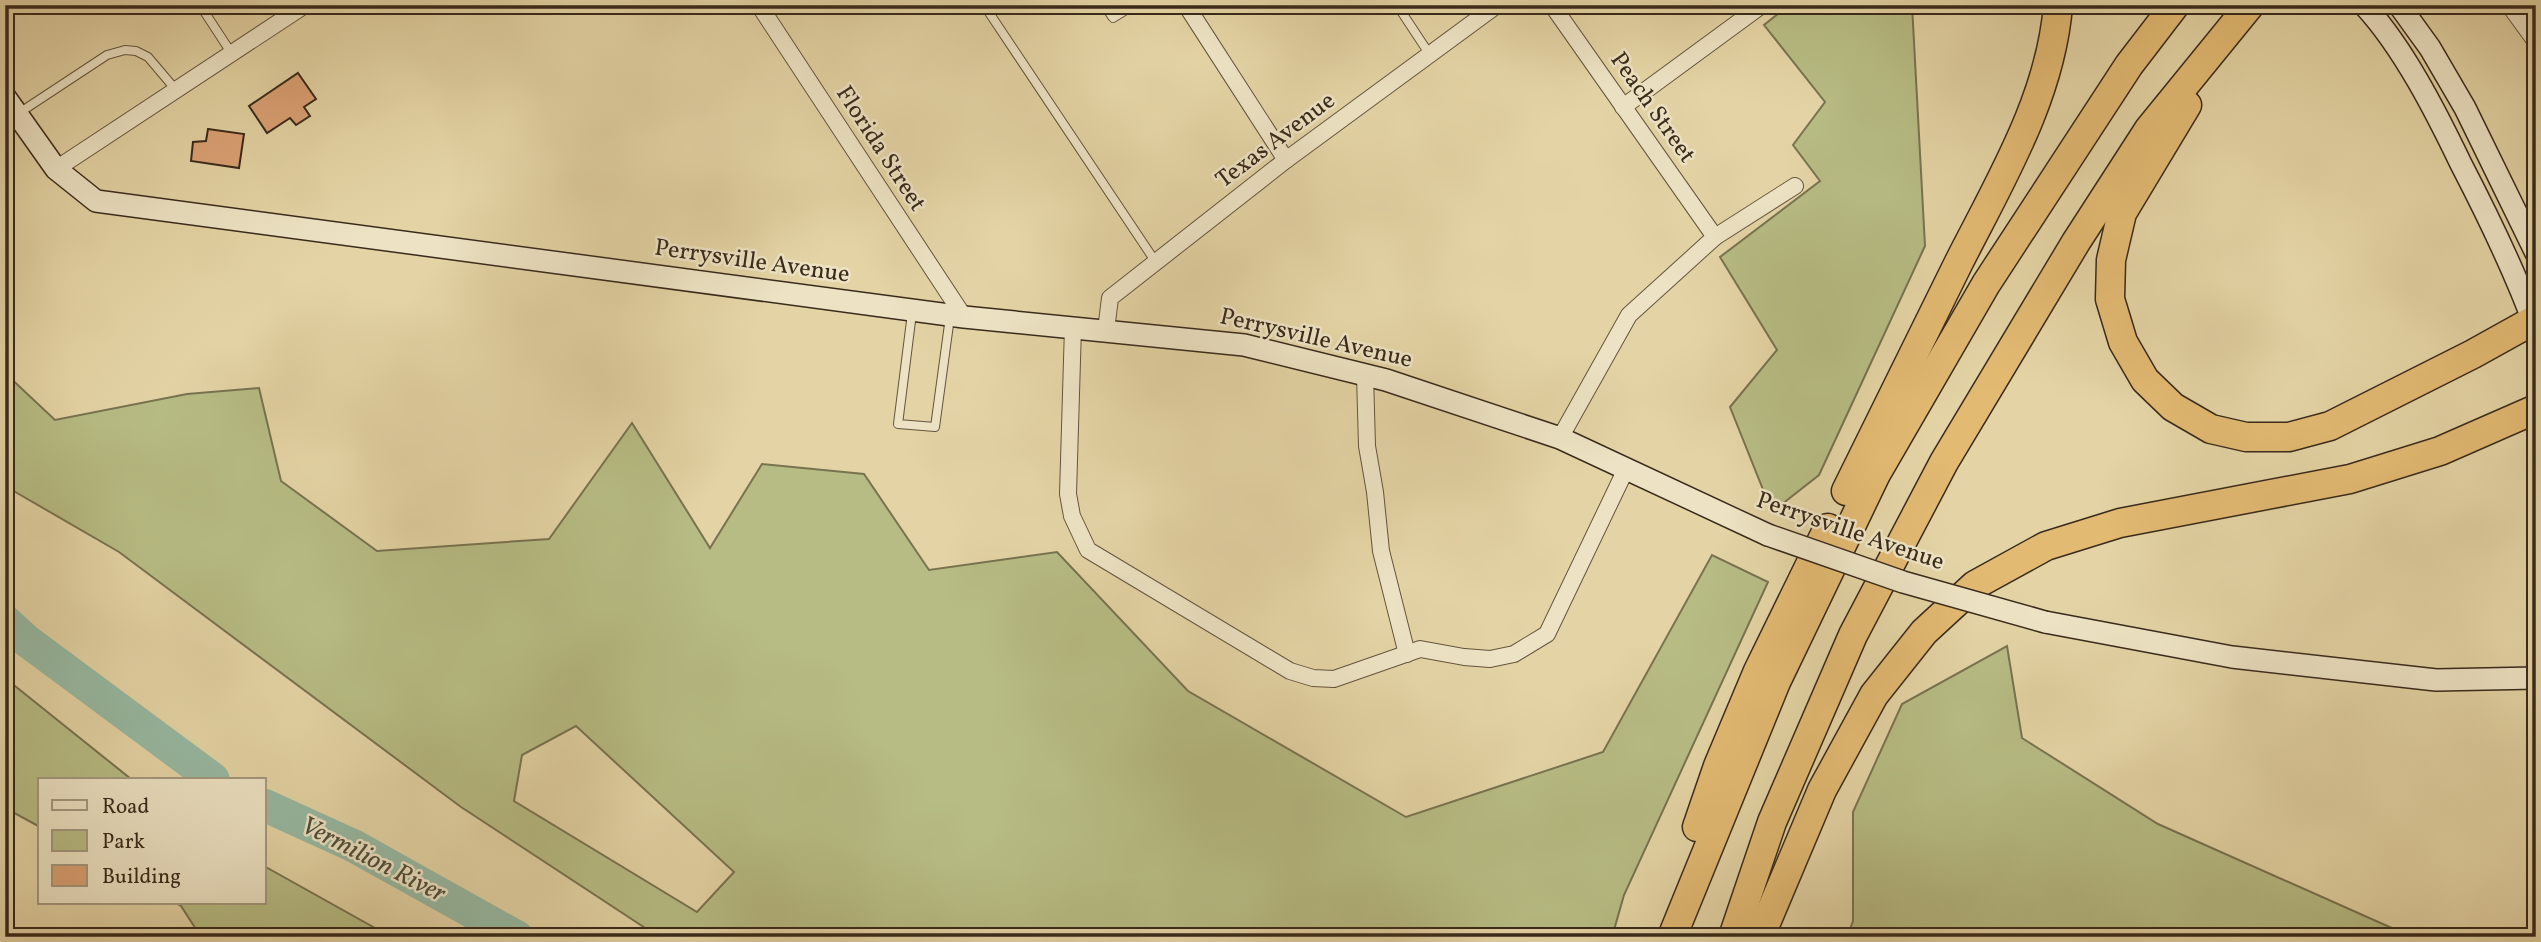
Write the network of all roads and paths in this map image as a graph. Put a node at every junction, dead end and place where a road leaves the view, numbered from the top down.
1 (200, 5) edge
2 (305, 5) edge
3 (759, 5) edge
4 (984, 5) edge
5 (1104, 5) edge
6 (1134, 5) edge
7 (1186, 5) edge
8 (1397, 5) edge
9 (1497, 5) edge
10 (1552, 5) edge
11 (1762, 5) edge
12 (2058, 5) edge
13 (2175, 5) edge
14 (2399, 5) edge
15 (2509, 5) edge
16 (2367, 9) edge
17 (2244, 13) edge
18 (2536, 42) edge
19 (232, 54) junction
20 (1430, 55) junction
21 (176, 90) junction
22 (11, 106) edge
23 (1623, 107) junction
24 (1286, 160) junction
25 (56, 169) junction
26 (1795, 186) dead end
27 (1715, 237) junction
28 (2536, 253) edge
29 (1155, 261) junction
30 (913, 310) junction
31 (957, 316) junction
32 (2535, 322) edge
33 (1073, 327) junction
34 (1106, 330) junction
35 (1365, 375) junction
36 (2536, 409) edge
37 (1560, 438) junction
38 (1626, 469) junction
39 (1407, 654) junction
40 (2536, 678) edge
41 (1658, 937) edge
42 (1672, 937) edge
43 (1733, 937) edge
44 (1760, 937) edge

1 - 19 lane
2 - 19 street
3 - 31 street, Florida Street
4 - 29 lane
5 - 6 lane
7 - 24 street
8 - 20 lane
9 - 20 street, Texas Avenue
10 - 23 street, Peach Street
11 - 23 street
12 - 41 highway
13 - 42 highway
14 - 28 street
15 - 18 street
16 - 32 street
17 - 32 highway
17 - 43 highway
19 - 21 street
20 - 24 street, Texas Avenue
21 - 22 lane
21 - 25 street
22 - 25 street, Perrysville Avenue
23 - 27 street, Peach Street
24 - 29 street, Texas Avenue
25 - 30 street, Perrysville Avenue
26 - 27 street
27 - 37 street
29 - 34 street, Texas Avenue
30 - 31 street, Perrysville Avenue
30 - 31 lane
31 - 33 street, Perrysville Avenue
33 - 34 street, Perrysville Avenue
33 - 39 street
34 - 35 street, Perrysville Avenue
35 - 37 street, Perrysville Avenue
35 - 39 street
36 - 44 highway
37 - 38 street, Perrysville Avenue
38 - 39 street
38 - 40 street, Perrysville Avenue, bridge

